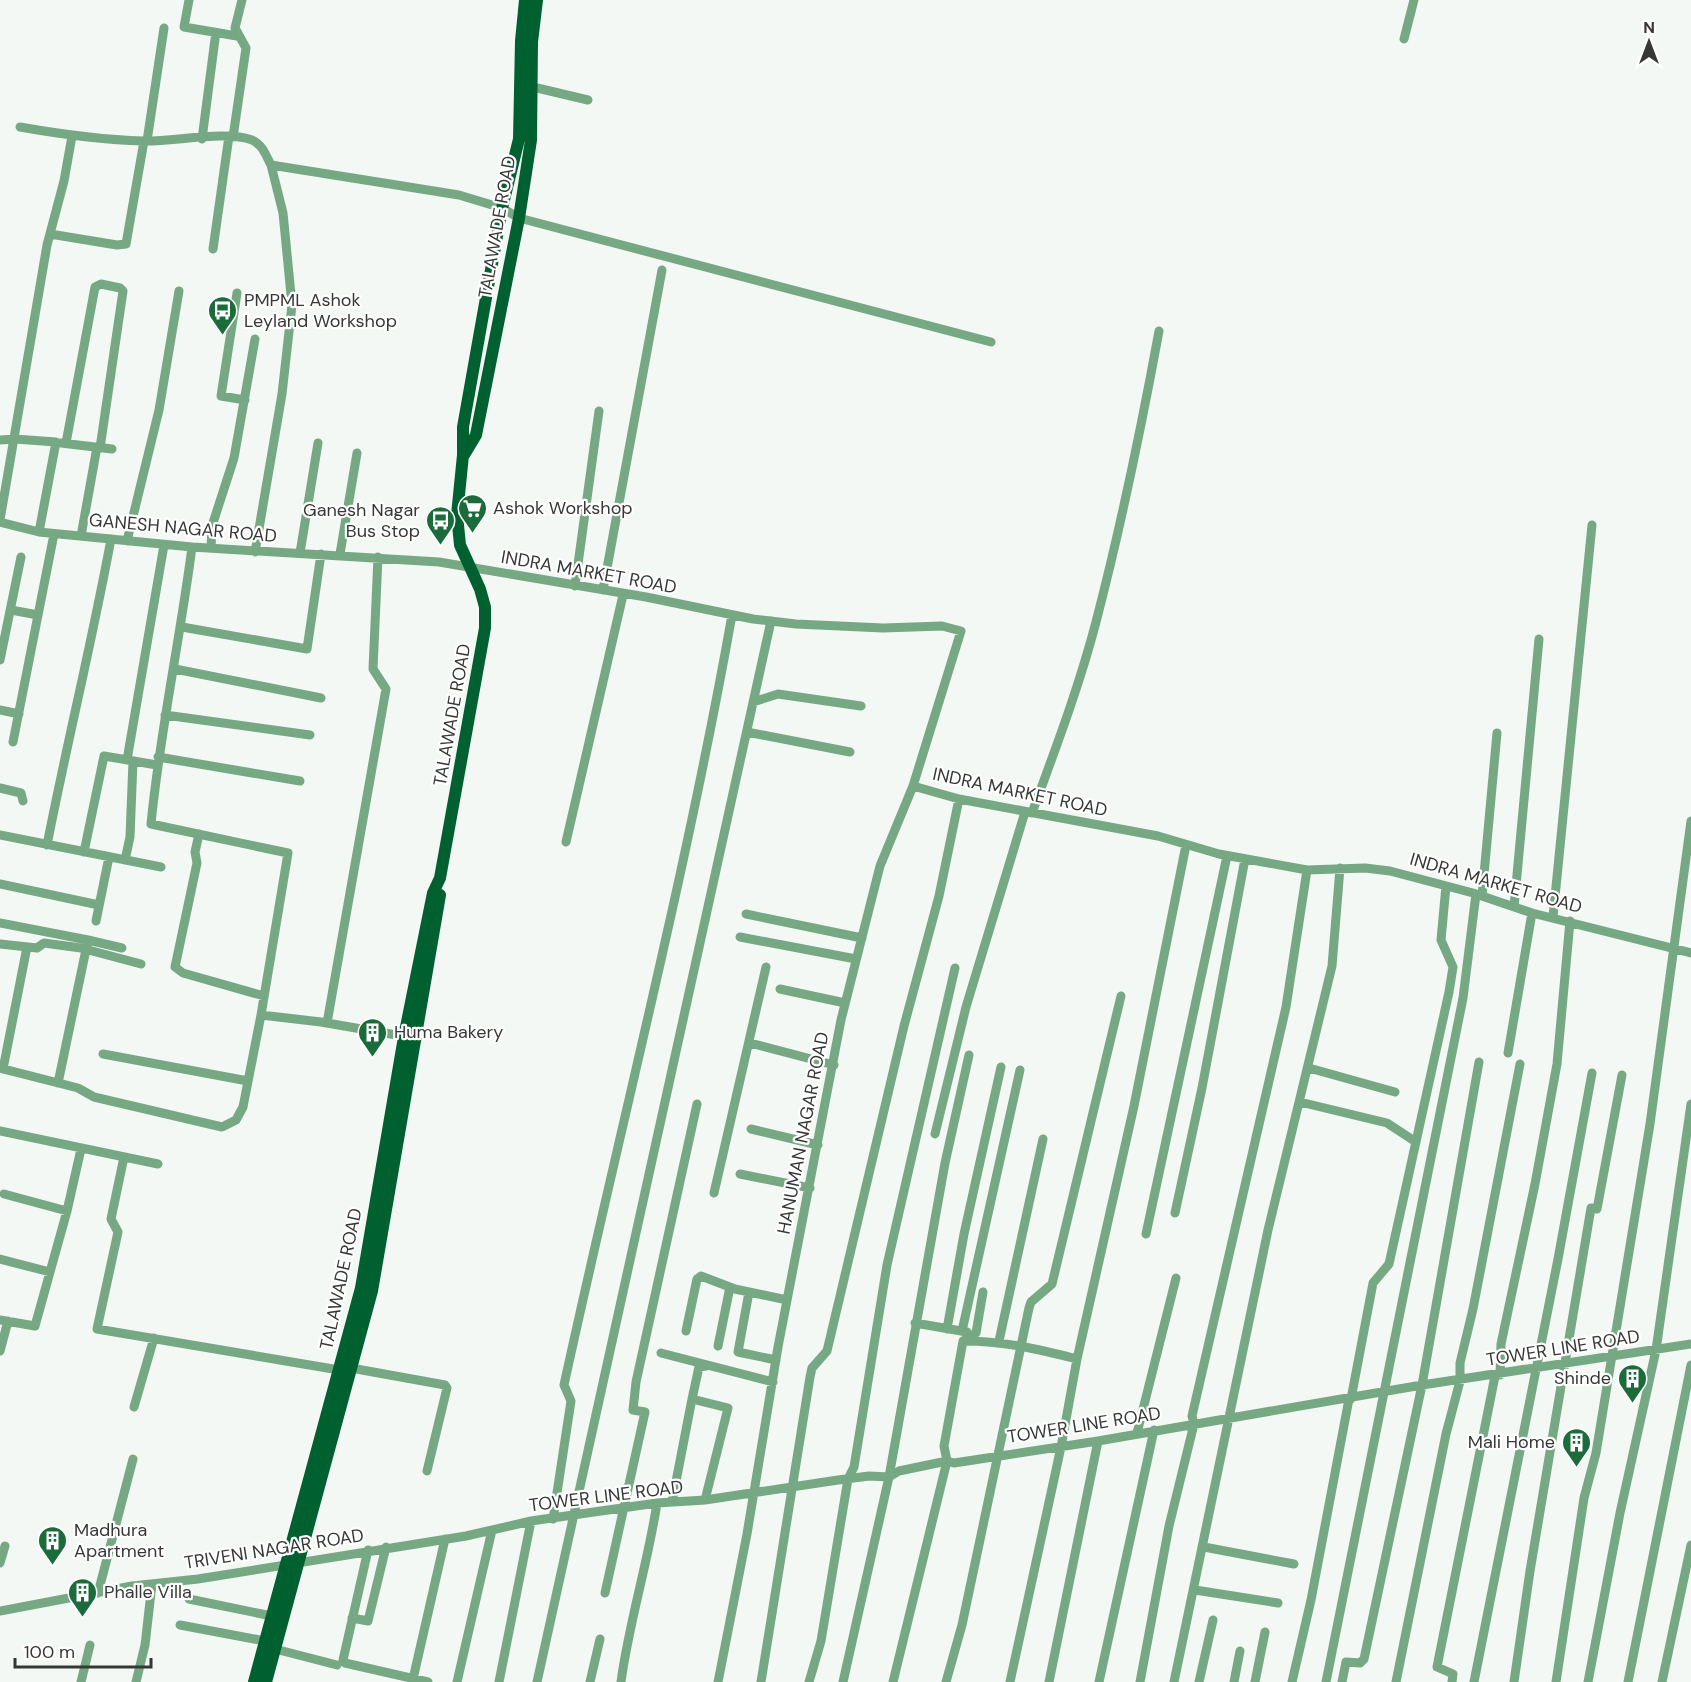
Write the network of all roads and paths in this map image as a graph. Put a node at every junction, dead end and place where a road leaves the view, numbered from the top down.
1 (189, 0) edge
2 (242, 0) edge
3 (525, 0) edge
4 (537, 0) edge
5 (1414, 0) edge
6 (164, 28) dead end
7 (237, 36) junction
8 (215, 39) dead end
9 (1404, 39) dead end
10 (533, 87) junction
11 (588, 100) dead end
12 (20, 127) dead end
13 (72, 136) junction
14 (231, 137) junction
15 (202, 139) junction
16 (146, 141) junction
17 (271, 165) junction
18 (502, 208) junction
19 (519, 218) junction
20 (50, 234) junction
21 (213, 249) dead end
22 (662, 270) dead end
23 (179, 291) dead end
24 (237, 293) dead end
25 (1159, 331) dead end
26 (255, 339) dead end
27 (991, 342) dead end
28 (244, 400) junction
29 (599, 411) dead end
30 (15, 439) junction
31 (0, 440) edge
32 (61, 443) junction
33 (318, 443) dead end
34 (98, 447) junction
35 (112, 449) dead end
36 (357, 453) dead end
37 (464, 455) junction
38 (0, 521) edge
39 (1592, 525) dead end
40 (39, 532) junction
41 (54, 534) junction
42 (81, 536) junction
43 (111, 539) junction
44 (127, 541) junction
45 (164, 545) junction
46 (192, 547) junction
47 (211, 548) junction
48 (255, 552) junction
49 (300, 553) junction
50 (321, 554) junction
51 (340, 554) junction
52 (21, 557) dead end
53 (378, 557) junction
54 (471, 569) junction
55 (575, 586) junction
56 (603, 591) junction
57 (623, 595) junction
58 (11, 610) junction
59 (38, 615) junction
60 (732, 615) junction
61 (771, 621) junction
62 (182, 627) junction
63 (1539, 639) dead end
64 (0, 660) edge
65 (175, 669) junction
66 (321, 698) dead end
67 (753, 702) junction
68 (861, 706) dead end
69 (0, 710) edge
70 (19, 714) junction
71 (165, 715) junction
72 (747, 732) junction
73 (1497, 733) dead end
74 (310, 735) dead end
75 (13, 742) dead end
76 (850, 752) dead end
77 (130, 761) junction
78 (158, 761) junction
79 (300, 781) dead end
80 (913, 786) junction
81 (0, 789) edge
82 (959, 800) junction
83 (23, 801) dead end
84 (1028, 812) junction
85 (1691, 821) edge
86 (199, 834) junction
87 (0, 835) edge
88 (566, 842) dead end
89 (47, 845) junction
90 (1186, 845) junction
91 (84, 852) junction
92 (1227, 856) junction
93 (109, 857) junction
94 (1245, 859) junction
95 (125, 860) junction
96 (161, 867) dead end
97 (1340, 868) junction
98 (1307, 870) junction
99 (0, 884) edge
100 (1446, 886) junction
101 (1479, 895) junction
102 (99, 905) junction
103 (1514, 907) junction
104 (1532, 913) junction
105 (746, 914) dead end
106 (1553, 917) junction
107 (96, 921) dead end
108 (1570, 921) junction
109 (0, 923) edge
110 (740, 937) dead end
111 (862, 938) junction
112 (0, 944) edge
113 (87, 945) junction
114 (27, 947) junction
115 (122, 948) dead end
116 (1674, 948) junction
117 (1691, 953) edge
118 (856, 959) junction
119 (141, 964) dead end
120 (766, 967) dead end
121 (955, 968) dead end
122 (780, 989) dead end
123 (264, 996) junction
124 (1121, 996) dead end
125 (845, 1003) junction
126 (261, 1015) junction
127 (327, 1023) junction
128 (410, 1038) junction
129 (750, 1043) junction
130 (1508, 1053) dead end
131 (103, 1054) dead end
132 (969, 1055) dead end
133 (1479, 1062) dead end
134 (1520, 1064) dead end
135 (834, 1065) junction
136 (1001, 1067) dead end
137 (2, 1068) edge
138 (1309, 1068) junction
139 (1020, 1070) dead end
140 (1592, 1073) dead end
141 (1622, 1075) dead end
142 (248, 1081) junction
143 (58, 1083) junction
144 (1395, 1092) dead end
145 (1300, 1102) junction
146 (697, 1104) dead end
147 (1691, 1104) edge
148 (752, 1129) dead end
149 (0, 1131) edge
150 (935, 1134) dead end
151 (1043, 1139) dead end
152 (1416, 1142) junction
153 (818, 1145) junction
154 (81, 1149) junction
155 (124, 1157) junction
156 (158, 1164) dead end
157 (740, 1174) dead end
158 (810, 1188) junction
159 (714, 1193) dead end
160 (4, 1194) dead end
161 (67, 1211) junction
162 (1175, 1213) dead end
163 (1146, 1234) dead end
164 (0, 1259) edge
165 (50, 1272) junction
166 (1176, 1278) dead end
167 (730, 1287) junction
168 (749, 1292) junction
169 (983, 1292) dead end
170 (787, 1300) junction
171 (4, 1320) edge
172 (915, 1323) junction
173 (947, 1329) junction
174 (686, 1331) dead end
175 (962, 1331) junction
176 (976, 1333) junction
177 (154, 1338) junction
178 (963, 1341) junction
179 (999, 1341) junction
180 (1691, 1344) edge
181 (1022, 1345) junction
182 (718, 1346) dead end
183 (1656, 1350) junction
184 (0, 1351) edge
185 (661, 1353) dead end
186 (1611, 1357) junction
187 (1077, 1359) junction
188 (776, 1360) junction
189 (1567, 1363) junction
190 (1691, 1365) edge
191 (708, 1366) junction
192 (1535, 1368) junction
193 (347, 1370) junction
194 (1498, 1375) junction
195 (1460, 1381) junction
196 (773, 1382) junction
197 (1422, 1385) junction
198 (1383, 1393) junction
199 (692, 1399) junction
200 (1350, 1399) junction
201 (134, 1407) dead end
202 (1230, 1418) junction
203 (1194, 1424) junction
204 (1154, 1430) junction
205 (1137, 1433) junction
206 (1098, 1441) junction
207 (1061, 1447) junction
208 (1000, 1456) junction
209 (133, 1459) dead end
210 (947, 1461) junction
211 (427, 1471) dead end
212 (889, 1477) junction
213 (848, 1479) junction
214 (791, 1487) junction
215 (753, 1493) junction
216 (705, 1500) junction
217 (672, 1502) junction
218 (657, 1503) junction
219 (625, 1509) junction
220 (573, 1517) junction
221 (553, 1519) junction
222 (531, 1521) junction
223 (488, 1530) junction
224 (445, 1539) junction
225 (1691, 1545) edge
226 (5, 1546) dead end
227 (386, 1547) junction
228 (1204, 1547) junction
229 (368, 1550) junction
230 (0, 1563) edge
231 (293, 1563) junction
232 (1294, 1564) dead end
233 (152, 1584) junction
234 (1195, 1590) junction
235 (98, 1593) junction
236 (605, 1593) dead end
237 (189, 1599) dead end
238 (1278, 1603) dead end
239 (0, 1611) edge
240 (272, 1616) junction
241 (352, 1618) junction
242 (1213, 1620) dead end
243 (180, 1625) dead end
244 (1265, 1632) dead end
245 (600, 1639) dead end
246 (270, 1645) junction
247 (90, 1646) dead end
248 (1240, 1651) dead end
249 (337, 1665) dead end
250 (375, 1670) junction
251 (396, 1679) edge
252 (413, 1679) junction
253 (81, 1682) edge
254 (136, 1682) edge
255 (254, 1682) edge
256 (266, 1682) edge
257 (372, 1682) edge
258 (428, 1682) edge
259 (457, 1682) edge
260 (499, 1682) edge
261 (537, 1682) edge
262 (590, 1682) edge
263 (621, 1682) edge
264 (718, 1682) edge
265 (761, 1682) edge
266 (809, 1682) edge
267 (843, 1682) edge
268 (893, 1682) edge
269 (946, 1682) edge
270 (1010, 1682) edge
271 (1049, 1682) edge
272 (1100, 1682) edge
273 (1140, 1682) edge
274 (1174, 1682) edge
275 (1199, 1682) edge
276 (1234, 1682) edge
277 (1255, 1682) edge
278 (1292, 1682) edge
279 (1326, 1682) edge
280 (1342, 1682) edge
281 (1396, 1682) edge
282 (1452, 1682) edge
283 (1474, 1682) edge
284 (1514, 1682) edge
285 (1556, 1682) edge
286 (1588, 1682) edge
287 (1628, 1682) edge
288 (1662, 1682) edge

1 - 7 street
2 - 7 street
3 - 18 main road, TALAWADE ROAD
4 - 10 main road, TALAWADE ROAD
5 - 9 street
6 - 16 street
7 - 14 street
8 - 15 street
10 - 11 street
10 - 19 main road, TALAWADE ROAD
12 - 13 street
13 - 16 street
13 - 20 street
14 - 15 street
14 - 17 street
14 - 21 street
15 - 16 street
16 - 20 street
17 - 18 street
17 - 48 street
18 - 19 street
18 - 37 main road, TALAWADE ROAD
19 - 27 street
19 - 37 main road, TALAWADE ROAD
20 - 30 street
22 - 56 street
23 - 44 street
24 - 28 street
25 - 84 street
26 - 28 street
28 - 47 street
29 - 55 street
30 - 31 street
30 - 32 street
30 - 38 street
32 - 34 street
32 - 34 street
32 - 40 street
33 - 49 street
34 - 35 street
34 - 42 street
36 - 51 street
37 - 54 main road, TALAWADE ROAD
38 - 40 street, GANESH NAGAR ROAD
39 - 106 street
40 - 41 street, GANESH NAGAR ROAD
41 - 42 street, GANESH NAGAR ROAD
41 - 59 street
42 - 43 street, GANESH NAGAR ROAD
43 - 44 street, GANESH NAGAR ROAD
43 - 89 street
44 - 45 street, GANESH NAGAR ROAD
45 - 46 street, GANESH NAGAR ROAD
45 - 77 street
46 - 47 street, GANESH NAGAR ROAD
46 - 62 street
47 - 48 street, GANESH NAGAR ROAD
48 - 49 street, GANESH NAGAR ROAD
49 - 50 street, GANESH NAGAR ROAD
50 - 51 street, GANESH NAGAR ROAD
50 - 62 street
51 - 53 street, GANESH NAGAR ROAD
52 - 58 street
53 - 54 street, GANESH NAGAR ROAD
53 - 127 street
54 - 55 street, INDRA MARKET ROAD
54 - 128 main road, TALAWADE ROAD
55 - 56 street, INDRA MARKET ROAD
56 - 57 street, INDRA MARKET ROAD
57 - 60 street, INDRA MARKET ROAD
57 - 88 street
58 - 59 street
58 - 64 street
59 - 70 street
60 - 61 street, INDRA MARKET ROAD
60 - 221 street
61 - 67 street
61 - 80 street, INDRA MARKET ROAD
62 - 65 street
63 - 103 street
65 - 66 street
65 - 71 street
67 - 68 street
67 - 72 street
69 - 70 street
70 - 75 street
71 - 74 street
71 - 78 street
72 - 76 street
72 - 220 street
73 - 101 street
77 - 78 street
77 - 91 street
77 - 95 street
78 - 79 street
78 - 86 street
80 - 82 street, INDRA MARKET ROAD
80 - 111 street, HANUMAN NAGAR ROAD
81 - 83 street
82 - 84 street, INDRA MARKET ROAD
82 - 214 street
84 - 90 street, INDRA MARKET ROAD
84 - 150 street
85 - 116 street
86 - 123 street
86 - 123 street
87 - 89 street
89 - 91 street
90 - 92 street, INDRA MARKET ROAD
90 - 187 street
91 - 93 street
92 - 94 street, INDRA MARKET ROAD
92 - 163 street
93 - 95 street
93 - 102 street
94 - 98 street, INDRA MARKET ROAD
94 - 162 street
95 - 96 street
97 - 98 street, INDRA MARKET ROAD
97 - 100 street, INDRA MARKET ROAD
97 - 138 street
98 - 203 street
99 - 102 street
100 - 101 street, INDRA MARKET ROAD
100 - 152 street
101 - 103 street, INDRA MARKET ROAD
101 - 198 street
102 - 107 street
103 - 104 street, INDRA MARKET ROAD
104 - 106 street, INDRA MARKET ROAD
104 - 130 street
105 - 111 street
106 - 108 street, INDRA MARKET ROAD
108 - 116 street, INDRA MARKET ROAD
108 - 194 street
109 - 113 street
110 - 118 street
111 - 118 street, HANUMAN NAGAR ROAD
112 - 114 street
113 - 114 street
113 - 115 street
113 - 119 street
113 - 143 street
114 - 137 street
116 - 117 street, INDRA MARKET ROAD
116 - 186 street
118 - 125 street, HANUMAN NAGAR ROAD
120 - 129 street
121 - 213 street
122 - 125 street
123 - 126 street
124 - 181 street
125 - 135 street, HANUMAN NAGAR ROAD
126 - 127 street
126 - 142 street
127 - 128 street
128 - 193 main road, TALAWADE ROAD
129 - 135 street
129 - 159 street
131 - 142 street
132 - 172 street
133 - 197 street
134 - 195 street
135 - 153 street, HANUMAN NAGAR ROAD
136 - 173 street
137 - 143 street
138 - 144 street
138 - 145 street
139 - 175 street
140 - 192 street
141 - 189 street
142 - 143 street
145 - 152 street
145 - 202 street
146 - 219 street
147 - 183 street
148 - 153 street
149 - 154 street
151 - 179 street
152 - 200 street
153 - 158 street, HANUMAN NAGAR ROAD
154 - 155 street
154 - 161 street
155 - 156 street
155 - 177 street
157 - 158 street
158 - 170 street, HANUMAN NAGAR ROAD
160 - 161 street
161 - 165 street
164 - 165 street
165 - 171 street
166 - 205 street
167 - 168 street
167 - 174 street
167 - 182 street
168 - 170 street
168 - 188 street
169 - 176 street
170 - 188 street, HANUMAN NAGAR ROAD
171 - 184 street
172 - 173 street
172 - 212 street
173 - 175 street
175 - 176 street
176 - 178 street
177 - 193 street
177 - 201 street
178 - 179 street
178 - 210 street
179 - 181 street
180 - 183 street, TOWER LINE ROAD
181 - 187 street
181 - 208 street
183 - 186 street, TOWER LINE ROAD
183 - 286 street
185 - 191 street
186 - 189 street, TOWER LINE ROAD
186 - 285 street
187 - 207 street
188 - 196 street, HANUMAN NAGAR ROAD
189 - 192 street, TOWER LINE ROAD
189 - 284 street
190 - 287 street
191 - 196 street
191 - 199 street
192 - 194 street, TOWER LINE ROAD
192 - 283 street
193 - 211 street
193 - 231 main road, TALAWADE ROAD
194 - 195 street, TOWER LINE ROAD
194 - 282 street
195 - 197 street, TOWER LINE ROAD
195 - 281 street
196 - 215 street, HANUMAN NAGAR ROAD
197 - 198 street, TOWER LINE ROAD
197 - 280 street
198 - 200 street, TOWER LINE ROAD
198 - 279 street
199 - 216 street
199 - 217 street
200 - 202 street, TOWER LINE ROAD
200 - 278 street
202 - 203 street, TOWER LINE ROAD
202 - 228 street
203 - 204 street, TOWER LINE ROAD
203 - 273 street
204 - 205 street, TOWER LINE ROAD
204 - 272 street
205 - 206 street, TOWER LINE ROAD
206 - 207 street, TOWER LINE ROAD
206 - 271 street
207 - 208 street, TOWER LINE ROAD
207 - 270 street
208 - 210 street, TOWER LINE ROAD
208 - 269 street
209 - 235 street
210 - 212 street, TOWER LINE ROAD
210 - 268 street
212 - 213 street, TOWER LINE ROAD
212 - 267 street
213 - 214 street, TOWER LINE ROAD
213 - 266 street
214 - 215 street, TOWER LINE ROAD
214 - 265 street
215 - 216 street, TOWER LINE ROAD
215 - 264 street, HANUMAN NAGAR ROAD
216 - 217 street, TOWER LINE ROAD
217 - 218 street, TOWER LINE ROAD
218 - 219 street, TOWER LINE ROAD
218 - 263 street
219 - 220 street, TOWER LINE ROAD
219 - 236 street
220 - 221 street, TOWER LINE ROAD
220 - 261 street
221 - 222 street, TOWER LINE ROAD
222 - 223 street, TOWER LINE ROAD
222 - 260 street
223 - 224 street, TRIVENI NAGAR ROAD
223 - 259 street
224 - 227 street, TRIVENI NAGAR ROAD
224 - 252 street
225 - 288 street
226 - 230 street
227 - 229 street, TRIVENI NAGAR ROAD
227 - 241 street
228 - 232 street
228 - 234 street
229 - 231 street, TRIVENI NAGAR ROAD
229 - 241 street
231 - 233 street, TRIVENI NAGAR ROAD
231 - 240 main road, TALAWADE ROAD
231 - 246 main road, TALAWADE ROAD
233 - 235 street, TRIVENI NAGAR ROAD
233 - 254 street
234 - 238 street
234 - 274 street
235 - 239 street, TRIVENI NAGAR ROAD
237 - 240 street
240 - 246 main road, TALAWADE ROAD
241 - 250 street
242 - 275 street
243 - 246 street
244 - 277 street
245 - 262 street
246 - 249 street
246 - 255 main road, TALAWADE ROAD
246 - 256 main road, TALAWADE ROAD
247 - 253 street
248 - 276 street
250 - 251 street
250 - 257 street
251 - 252 street
252 - 258 street

